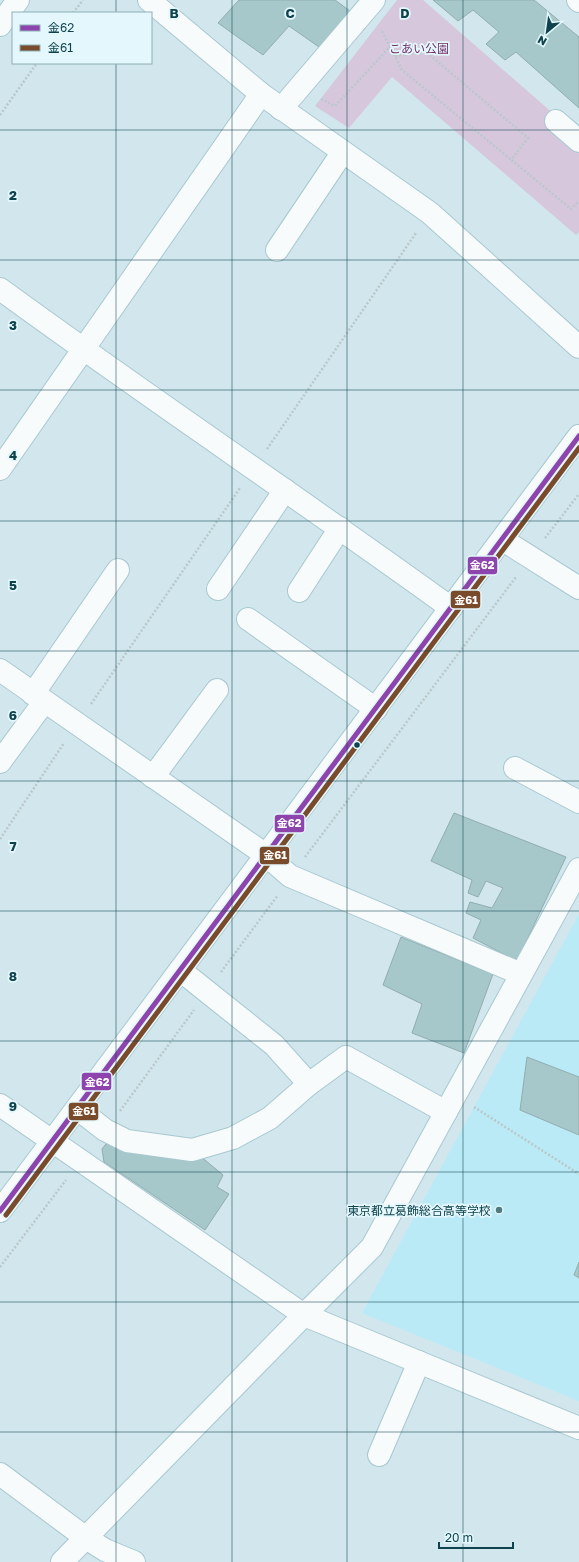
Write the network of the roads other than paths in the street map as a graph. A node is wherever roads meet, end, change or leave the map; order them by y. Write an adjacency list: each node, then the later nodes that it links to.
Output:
1 (18, 0): 4 (street)
2 (149, 0): 5 (street)
3 (374, 0): 6 (street)
4 (0, 25)
5 (261, 94): 6 (street); 13 (street)
6 (281, 109): 9 (street)
7 (556, 121): 8 (street)
8 (579, 141)
9 (342, 153): 10 (street); 12 (street)
10 (277, 250)
11 (0, 289): 13 (street)
12 (579, 347)
13 (83, 350): 15 (street); 16 (street)
14 (579, 436): 18 (street)
15 (0, 469)
16 (285, 490): 17 (street); 21 (street)
17 (340, 528): 22 (street); 23 (street)
18 (503, 540): 20 (street); 23 (street)
19 (118, 570): 27 (street)
20 (579, 588)
21 (218, 589)
22 (299, 591)
23 (452, 608): 28 (street)
24 (248, 619): 28 (street)
25 (0, 670): 27 (street)
26 (217, 690): 31 (street)
27 (39, 698): 29 (street); 31 (street)
28 (376, 709): 33 (street)
29 (0, 762)
30 (515, 768): 32 (street)
31 (154, 777): 33 (street)
32 (579, 802)
33 (266, 855): 35 (street); 36 (street)
34 (579, 869): 36 (street)
35 (180, 970): 37 (street); 40 (street)
36 (520, 974): 38 (street)
37 (309, 1084): 38 (street); 40 (street)
38 (450, 1104): 43 (street)
39 (0, 1105): 41 (street)
40 (78, 1109): 41 (street)
41 (53, 1140): 42 (street); 43 (street)
42 (0, 1211)
43 (304, 1315): 44 (street); 48 (street)
44 (419, 1362): 45 (street); 46 (street)
45 (579, 1428)
46 (379, 1455)
47 (0, 1474): 48 (street)
48 (86, 1538): 49 (street); 50 (street)
49 (62, 1562)
50 (134, 1562)

